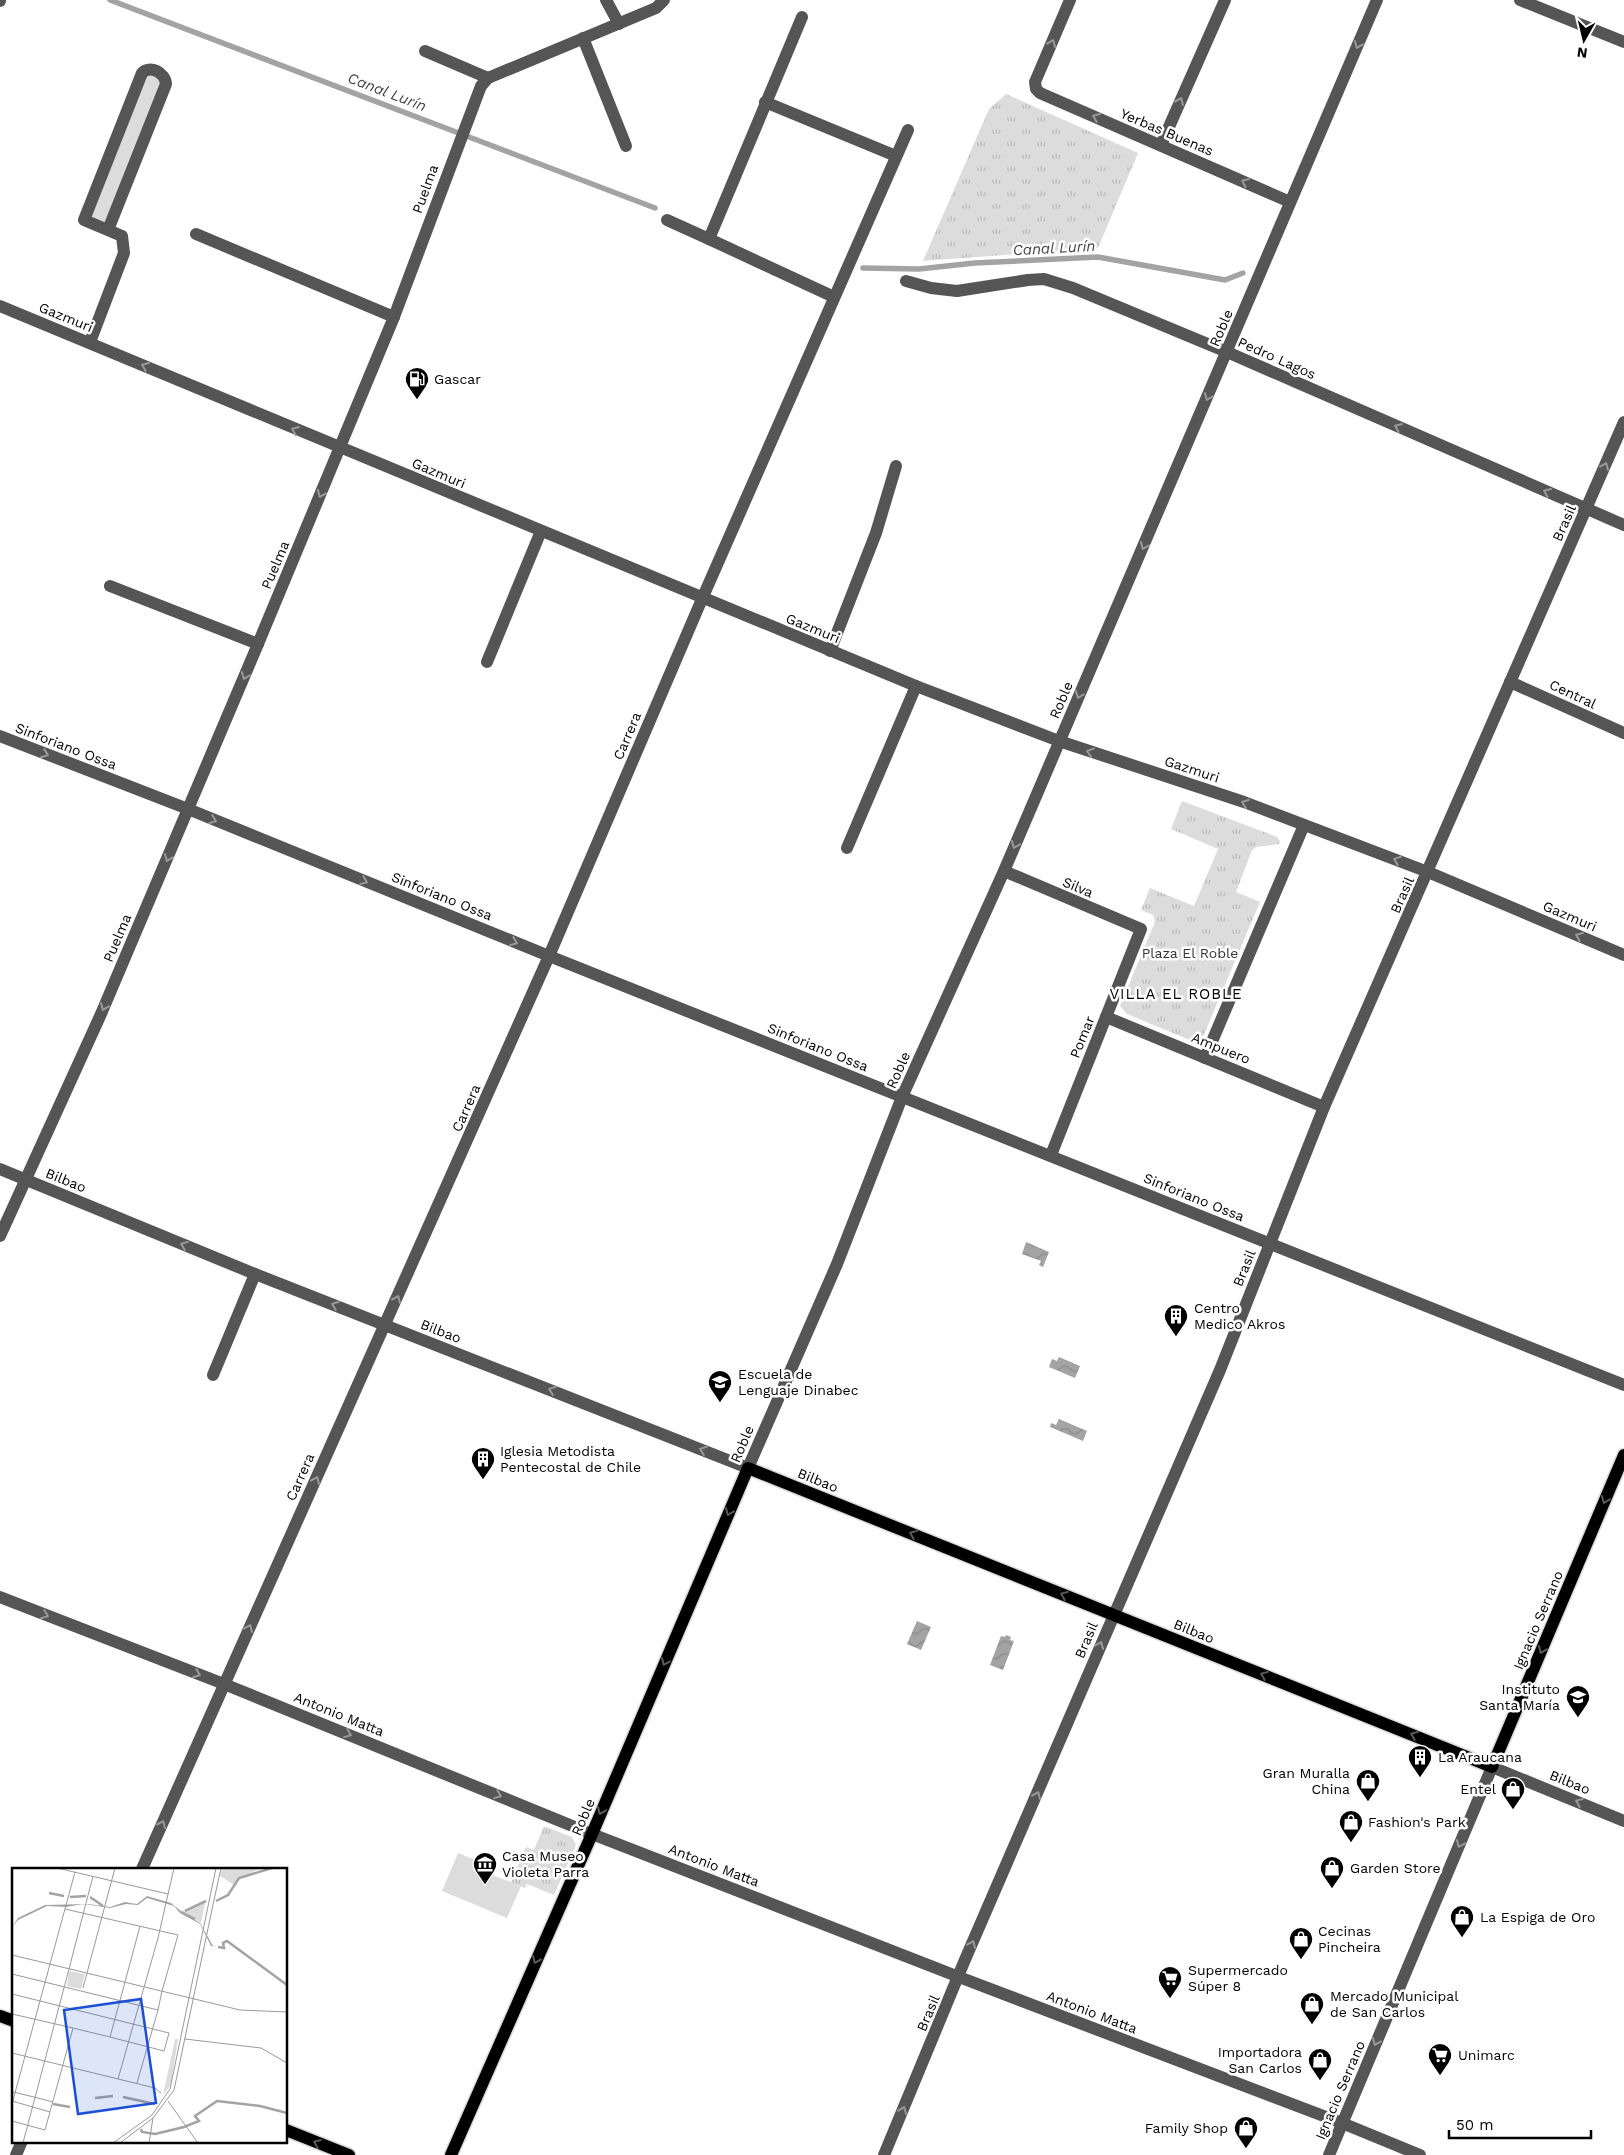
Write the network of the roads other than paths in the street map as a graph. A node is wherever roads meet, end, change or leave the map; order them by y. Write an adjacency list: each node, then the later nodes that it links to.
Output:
1 (606, 0): 8 (street)
2 (664, 0): 8 (street)
3 (1070, 0): 15 (street, Yerbas Buenas, one-way to 3)
4 (1225, 0): 15 (street, one-way to 4)
5 (1377, 0): 18 (street, Roble, one-way to 18)
6 (1520, 0): 10 (street)
7 (802, 17): 13 (street)
8 (619, 24): 9 (street)
9 (583, 38): 12 (street); 16 (street)
10 (1624, 42)
11 (425, 51): 12 (street)
12 (488, 78): 26 (street, Puelma)
13 (765, 102): 17 (street); 22 (street)
14 (908, 130): 17 (street, Carrera)
15 (1160, 145): 18 (street, Yerbas Buenas, one-way to 15)
16 (626, 146)
17 (896, 156): 24 (street, Carrera)
18 (1290, 202): 28 (street, Roble)
19 (667, 220): 22 (street)
20 (108, 230): 20 (street); 27 (street)
21 (196, 234): 26 (street)
22 (709, 239): 24 (street)
23 (906, 281): 28 (street, Pedro Lagos)
24 (834, 296): 36 (street, Carrera)
25 (0, 306): 27 (street, Gazmuri)
26 (394, 316): 30 (street, Puelma)
27 (90, 342): 30 (street, Gazmuri, one-way to 27)
28 (1228, 352): 32 (street, Pedro Lagos, one-way to 28); 44 (street, Roble, one-way to 44)
29 (1624, 422): 32 (street, Brasil, one-way to 29)
30 (340, 449): 34 (street, Gazmuri); 37 (street, Puelma, one-way to 37)
31 (896, 466): 38 (street)
32 (1586, 510): 33 (street, Pedro Lagos); 40 (street, Brasil)
33 (1624, 525)
34 (541, 531): 36 (street, Gazmuri); 39 (street)
35 (110, 586): 37 (street)
36 (702, 599): 38 (street, Gazmuri); 52 (street, Carrera)
37 (258, 644): 45 (street, Puelma, one-way to 45)
38 (830, 651): 41 (street, Gazmuri)
39 (487, 662)
40 (1510, 682): 42 (street, Central); 49 (street, Brasil)
41 (916, 686): 44 (street, Gazmuri); 47 (street)
42 (1624, 733)
43 (0, 736): 45 (street, Sinforiano Ossa, one-way to 45)
44 (1059, 741): 46 (street, Gazmuri, one-way to 44); 48 (street, Roble, one-way to 48)
45 (188, 809): 52 (street, Sinforiano Ossa, one-way to 52); 59 (street, Puelma, one-way to 59)
46 (1304, 826): 49 (street, Gazmuri, one-way to 46); 54 (street)
47 (847, 848)
48 (1004, 872): 50 (street, Silva); 55 (street, Roble)
49 (1428, 872): 51 (street, Gazmuri, one-way to 49); 56 (street, Brasil)
50 (1141, 929): 53 (street, Pomar)
51 (1624, 955)
52 (549, 956): 55 (street, Sinforiano Ossa); 63 (street, Carrera, one-way to 52)
53 (1106, 1017): 54 (street, Ampuero); 57 (street, Pomar)
54 (1205, 1058): 56 (street, Ampuero)
55 (902, 1097): 57 (street, Sinforiano Ossa); 67 (street, Roble)
56 (1324, 1107): 61 (street, Brasil)
57 (1051, 1155): 61 (street, Sinforiano Ossa)
58 (0, 1169): 59 (street, Bilbao)
59 (24, 1179): 60 (street, Puelma); 62 (street, Bilbao, one-way to 59)
60 (0, 1236)
61 (1270, 1244): 65 (street, Sinforiano Ossa); 69 (street, Brasil)
62 (255, 1274): 63 (street, Bilbao, one-way to 62); 64 (street)
63 (385, 1325): 67 (street, Bilbao, one-way to 63); 70 (street, Carrera, one-way to 63)
64 (213, 1375)
65 (1624, 1385)
66 (1624, 1455): 71 (main road, Ignacio Serrano, one-way to 71)
67 (748, 1468): 69 (main road, Bilbao, one-way to 67); 73 (main road, Roble, one-way to 73)
68 (0, 1597): 70 (street, Antonio Matta, one-way to 70)
69 (1113, 1614): 71 (main road, Bilbao, one-way to 69); 75 (street, Brasil, one-way to 69)
70 (224, 1684): 73 (street, Antonio Matta, one-way to 73); 74 (street, Carrera, one-way to 70)
71 (1492, 1767): 72 (street, Bilbao, one-way to 71); 78 (street, Ignacio Serrano, one-way to 78)
72 (1624, 1821)
73 (592, 1834): 75 (street, Antonio Matta); 83 (main road, Roble, one-way to 83)
74 (142, 1868)
75 (959, 1977): 78 (street, Antonio Matta); 84 (street, Brasil, one-way to 75)
76 (0, 2016): 77 (main road)
77 (12, 2020)
78 (1342, 2123): 85 (street, Ignacio Serrano); 86 (street, Antonio Matta)
79 (288, 2131): 82 (main road, one-way to 79)
80 (22, 2142): 81 (street)
81 (16, 2155)
82 (348, 2155)
83 (451, 2155)
84 (884, 2155)
85 (1328, 2155)
86 (1420, 2155)

